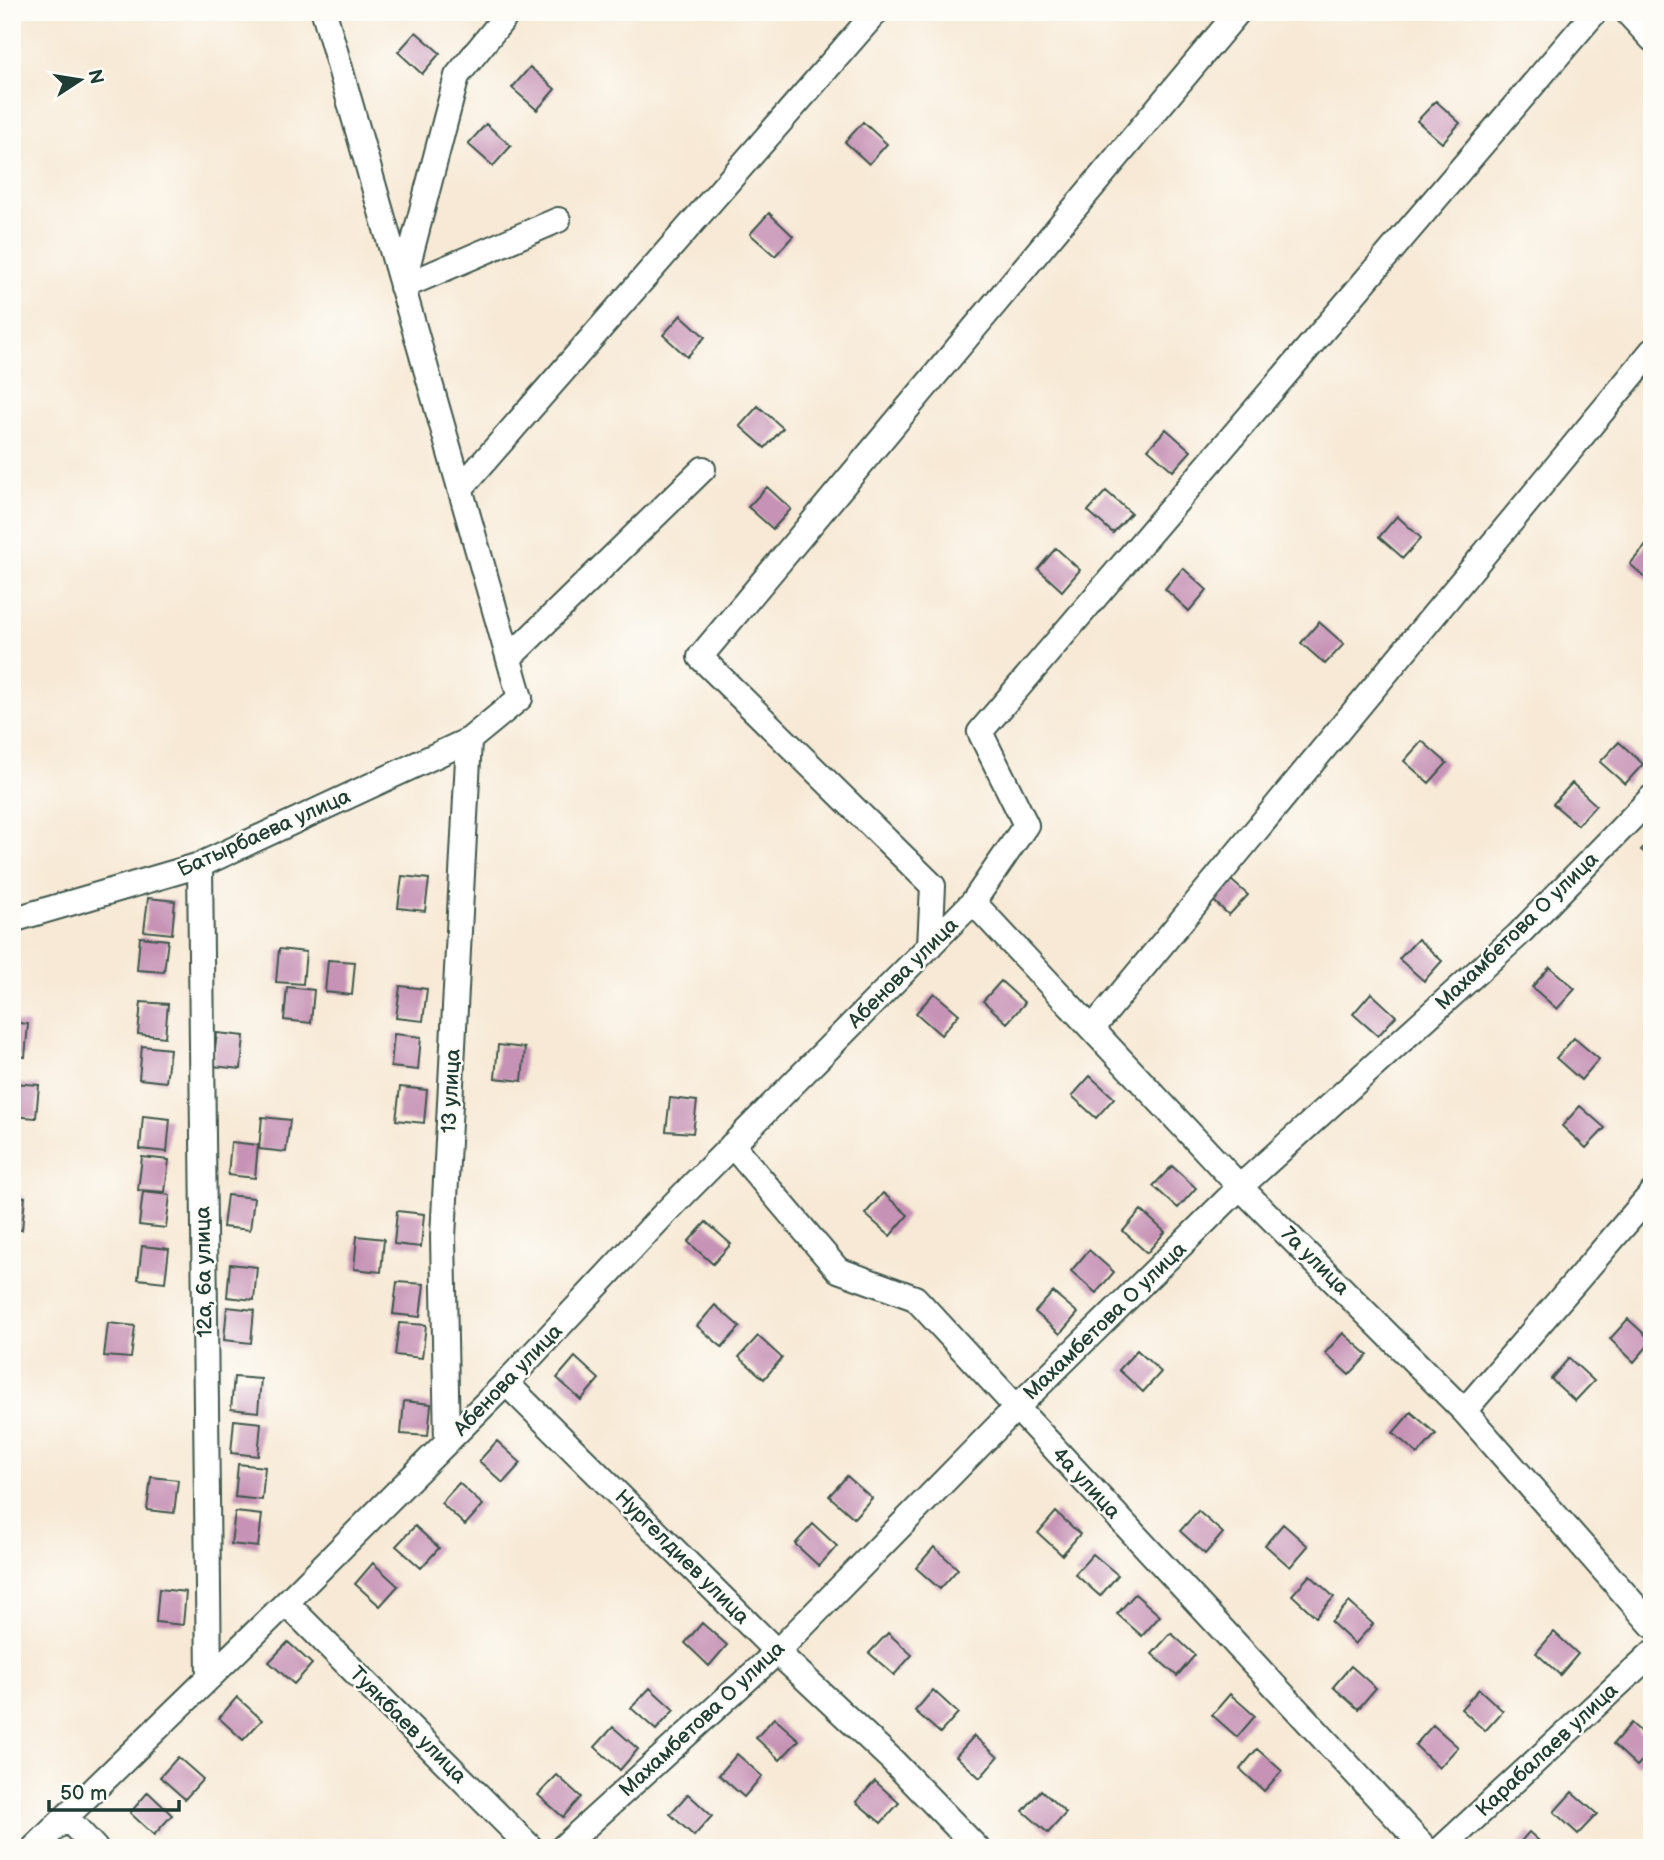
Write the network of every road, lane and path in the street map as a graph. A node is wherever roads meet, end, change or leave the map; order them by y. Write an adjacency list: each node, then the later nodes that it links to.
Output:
1 (324, 12): 9 (street)
2 (509, 12): 9 (street)
3 (876, 12): 12 (street)
4 (1238, 12): 19 (street)
5 (1595, 12): 17 (street, Абенова улица)
6 (1627, 12): 7 (street)
7 (1652, 39)
8 (558, 220): 9 (street)
9 (402, 286): 12 (street)
10 (1652, 351): 20 (street)
11 (703, 469): 13 (street)
12 (460, 489): 13 (street)
13 (509, 658): 14 (street, Батырбаева улица)
14 (469, 740): 16 (street, Батырбаева улица); 27 (street, 13 улица)
15 (1652, 797): 22 (street, Махамбетова О улица)
16 (200, 865): 18 (street, Батырбаева улица); 32 (street, 12а, 6а улица)
17 (973, 902): 19 (street, Абенова улица); 20 (street, 7а улица)
18 (12, 920)
19 (930, 946): 21 (street, Абенова улица)
20 (1092, 1029): 22 (street, 7а улица)
21 (732, 1145): 24 (street, Абенова улица); 25 (street, 4а улица)
22 (1240, 1187): 25 (street, Махамбетова О улица); 26 (street, 7а улица)
23 (1652, 1194): 26 (street)
24 (506, 1383): 27 (street, Абенова улица); 30 (street, Нургелдиев улица)
25 (1016, 1408): 30 (street, Махамбетова О улица); 39 (street, 4а улица)
26 (1464, 1411): 29 (street, 7а улица)
27 (447, 1442): 28 (street, Абенова улица)
28 (286, 1603): 32 (street, Абенова улица); 36 (street, Туякбаев улица)
29 (1650, 1618)
30 (777, 1651): 37 (street, Махамбетова О улица); 38 (street, Нургелдиев улица)
31 (1652, 1653): 40 (street, Карабалаев улица)
32 (209, 1678): 33 (street, Абенова улица)
33 (66, 1817): 34 (street, Абенова улица); 35 (street)
34 (34, 1848)
35 (95, 1848)
36 (531, 1848)
37 (562, 1848)
38 (977, 1848)
39 (1425, 1848)
40 (1443, 1848)

